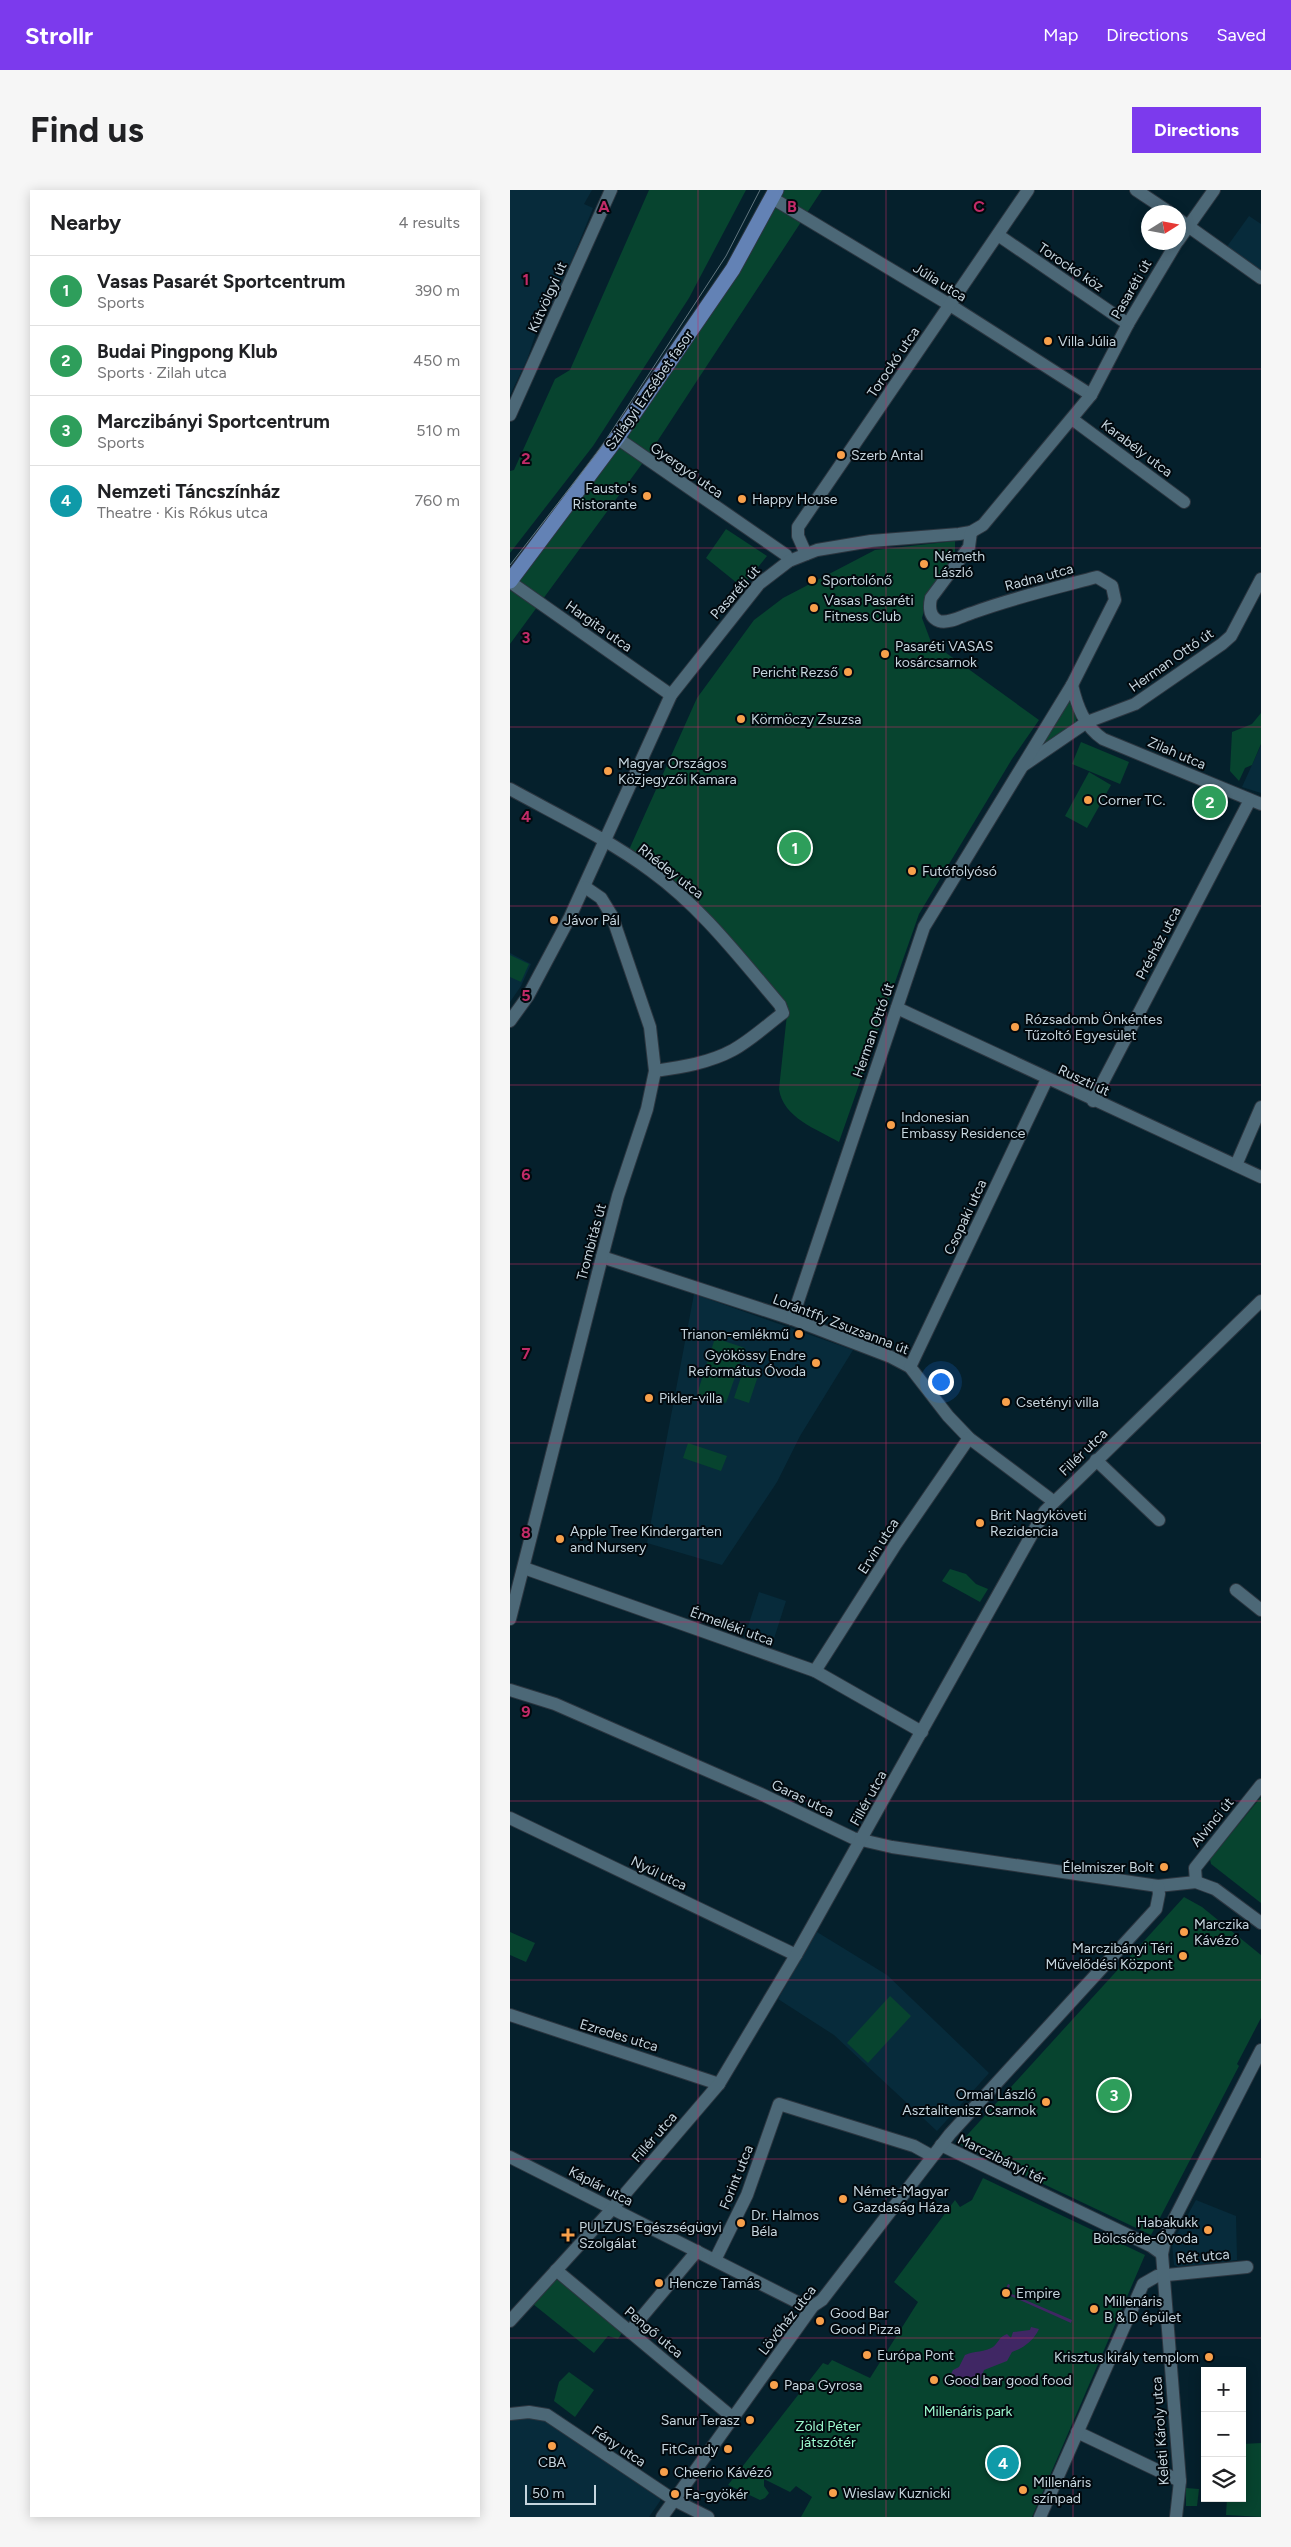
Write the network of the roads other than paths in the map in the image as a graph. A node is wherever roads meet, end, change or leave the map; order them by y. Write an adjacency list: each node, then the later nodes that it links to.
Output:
1 (610, 190): 15 (street, Kútvölgyi út)
2 (1028, 190): 9 (street, Torockó utca)
3 (1136, 190): 6 (street)
4 (1214, 190): 7 (street, Pasaréti út)
5 (774, 194): 12 (street, Júlia utca); 17 (main road, Szilágyi Erzsébet fasor)
6 (1158, 205)
7 (1186, 220)
8 (1186, 223): 11 (street)
9 (998, 235): 12 (street, Torockó utca); 13 (street, Torockó köz)
10 (1173, 250): 13 (street, Pasaréti út)
11 (1261, 278)
12 (950, 305): 14 (street, Júlia utca); 20 (street, Torockó utca)
13 (1128, 324): 14 (street, Pasaréti út)
14 (1090, 395): 16 (street, Pasaréti út)
15 (510, 415)
16 (1072, 419): 18 (street, Karabély utca); 19 (street, Pasaréti út)
17 (617, 438): 21 (street, Gyergyó utca); 23 (main road, Szilágyi Erzsébet fasor)
18 (1184, 502)
19 (965, 533): 20 (street, Pasaréti út); 24 (street, Radna utca)
20 (806, 554): 21 (street, Pasaréti út)
21 (789, 561): 25 (street, Pasaréti út)
22 (1261, 579): 27 (street, Herman Ottó út)
23 (510, 581): 25 (street, Hargita utca)
24 (1072, 685): 26 (street, Radna utca); 27 (street)
25 (671, 695): 31 (street, Pasaréti út)
26 (1049, 722): 28 (street, Herman Ottó út)
27 (1087, 722): 28 (street, Herman Ottó út); 30 (street, Zilah utca)
28 (1020, 768): 33 (street, Herman Ottó út)
29 (510, 789): 31 (street, Rhédey utca)
30 (1255, 802): 37 (street, Présház utca)
31 (606, 843): 32 (street, Pasaréti út); 35 (street, Rhédey utca)
32 (585, 887): 34 (street, Pasaréti út); 35 (street, Trombitás út)
33 (896, 1008): 36 (street, Ruszti út); 43 (street, Herman Ottó út)
34 (510, 1021)
35 (655, 1071): 41 (street, Trombitás út)
36 (1047, 1079): 37 (street, Ruszti út); 44 (street, Csopaki utca)
37 (1093, 1101): 39 (street, Ruszti út)
38 (1261, 1108): 39 (street)
39 (1236, 1165): 40 (street, Ruszti út)
40 (1261, 1177)
41 (602, 1257): 43 (street, Lorántffy Zsuzsanna út); 49 (street, Trombitás út)
42 (1261, 1301): 46 (street, Fillér utca)
43 (792, 1319): 44 (street, Lorántffy Zsuzsanna út)
44 (910, 1367): 45 (street, Lorántffy Zsuzsanna út)
45 (969, 1438): 47 (street, Lorántffy Zsuzsanna út); 53 (street, Ervin utca)
46 (1096, 1460): 47 (street, Fillér utca); 48 (street)
47 (1053, 1501): 55 (street, Fillér utca)
48 (1159, 1520)
49 (524, 1568): 52 (street, Trombitás út); 53 (street, Érmelléki utca)
50 (1236, 1590): 51 (street)
51 (1261, 1610)
52 (510, 1619)
53 (814, 1671): 55 (street, Érmelléki utca)
54 (510, 1690): 58 (street, Garas utca)
55 (922, 1732): 58 (street, Fillér utca)
56 (1261, 1785): 59 (street, Alvinci út)
57 (510, 1818): 63 (street, Nyúl utca)
58 (861, 1840): 60 (street, Garas utca); 63 (street, Fillér utca)
59 (1196, 1882): 60 (street); 61 (street); 62 (street)
60 (1158, 1886): 67 (street, Marczibányi tér)
61 (1261, 1924)
62 (1261, 1933)
63 (796, 1955): 66 (street, Fillér utca)
64 (510, 2015): 66 (street, Ezredes utca)
65 (1261, 2050): 72 (street)
66 (720, 2084): 70 (street, Fillér utca)
67 (941, 2145): 68 (street, Lövőház utca); 72 (street, Marczibányi tér)
68 (932, 2156): 73 (street, Forint utca); 77 (street, Lövőház utca)
69 (510, 2157): 70 (street, Káplár utca)
70 (612, 2209): 71 (street, Káplár utca); 75 (street, Fillér utca)
71 (697, 2251): 73 (street, Káplár utca); 79 (street)
72 (1162, 2254): 76 (street, Keleti Károly utca)
73 (714, 2260): 77 (street, Káplár utca)
74 (1247, 2267): 76 (street, Rét utca)
75 (556, 2270): 78 (street, Fillér utca); 79 (street, Pengő utca)
76 (1163, 2275): 82 (street); 83 (street, Keleti Károly utca)
77 (813, 2306): 81 (street, Lövőház utca)
78 (510, 2321)
79 (630, 2330): 81 (street, Pengő utca)
80 (510, 2414): 84 (street, Fény utca)
81 (732, 2416): 84 (street, Lövőház utca)
82 (1078, 2432): 83 (street); 85 (street)
83 (1180, 2481): 88 (street, Keleti Károly utca)
84 (674, 2500): 86 (street, Lövőház utca); 87 (street, Fény utca)
85 (1044, 2516)
86 (662, 2517)
87 (708, 2517)
88 (1176, 2517)

